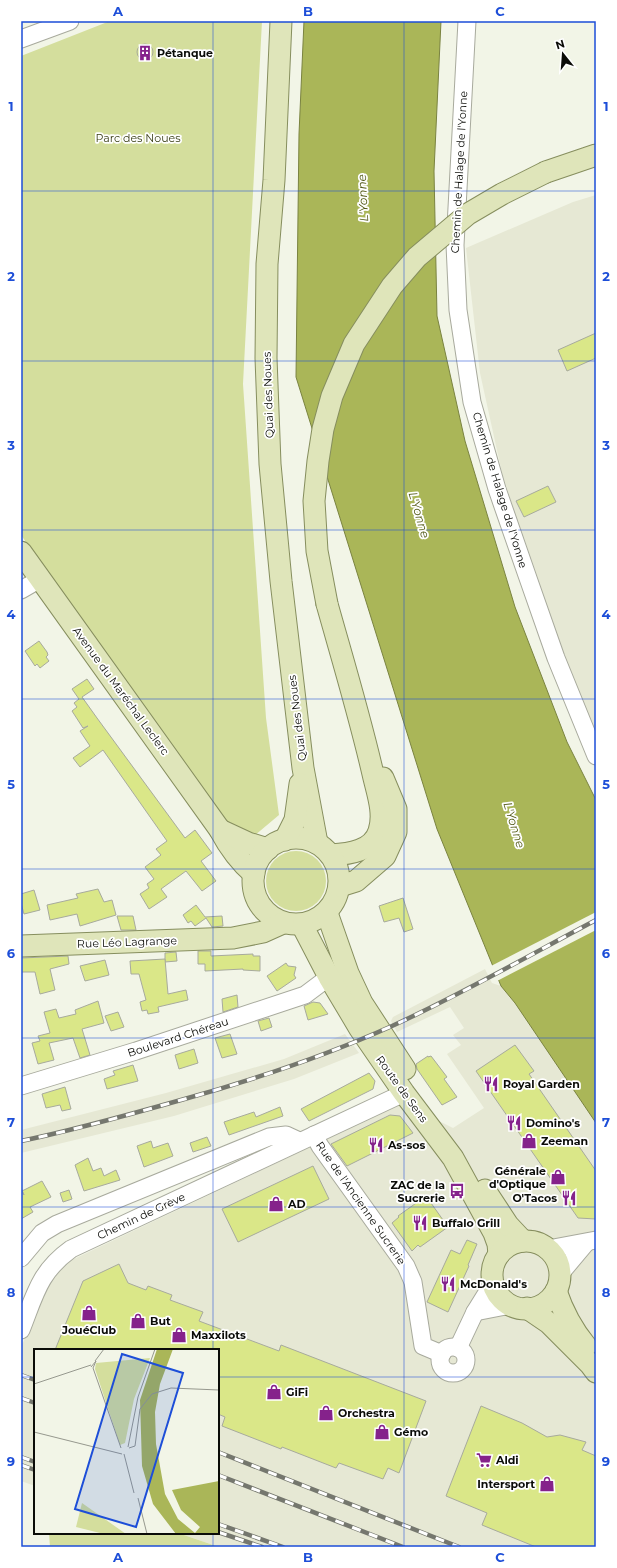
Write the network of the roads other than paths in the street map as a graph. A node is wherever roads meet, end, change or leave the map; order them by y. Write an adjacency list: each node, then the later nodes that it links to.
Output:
1 (70, 21): 4 (street)
2 (281, 21): 11 (main road, Quai des Noues)
3 (467, 21): 10 (street, Chemin de Halage de l'Yonne)
4 (21, 39)
5 (596, 155): 9 (main road, bridge)
6 (21, 552): 7 (main road, Avenue du Maréchal Leclerc)
7 (40, 579): 8 (street); 12 (main road, Avenue du Maréchal Leclerc)
8 (21, 590)
9 (364, 731): 14 (main road); 16 (main road)
10 (596, 756)
11 (303, 768): 13 (main road); 14 (main road)
12 (220, 830): 13 (main road); 15 (main road, Avenue du Maréchal Leclerc)
13 (277, 844): 14 (main road); 15 (main road)
14 (324, 849): 16 (main road)
15 (254, 874): 17 (main road)
16 (340, 886): 18 (main road)
17 (258, 903): 19 (main road); 20 (main road)
18 (327, 913): 19 (main road); 26 (main road, Route de Sens)
19 (292, 924): 20 (main road, Rue Léo Lagrange); 22 (main road, Route de Sens)
20 (234, 938): 21 (main road, Rue Léo Lagrange)
21 (21, 946)
22 (329, 977): 23 (street, Boulevard Chéreau); 24 (main road, Route de Sens)
23 (21, 1086)
24 (404, 1093): 25 (street, Chemin de Grève); 29 (main road, Route de Sens)
25 (306, 1138): 30 (street, Chemin de Grève); 35 (street, Chemin de Grève); 37 (street, Rue de l'Ancienne Sucrerie)
26 (523, 1241): 28 (main road); 29 (main road)
27 (591, 1241): 28 (street); 31 (street)
28 (548, 1249): 31 (main road)
29 (499, 1254): 32 (main road)
30 (21, 1258)
31 (558, 1282): 33 (main road); 38 (main road)
32 (493, 1283): 33 (main road); 34 (street)
33 (519, 1306): 34 (street); 39 (main road)
34 (475, 1312): 36 (street)
35 (21, 1330)
36 (458, 1348): 37 (street); 37 (street)
37 (442, 1354)
38 (596, 1356)
39 (596, 1372)

